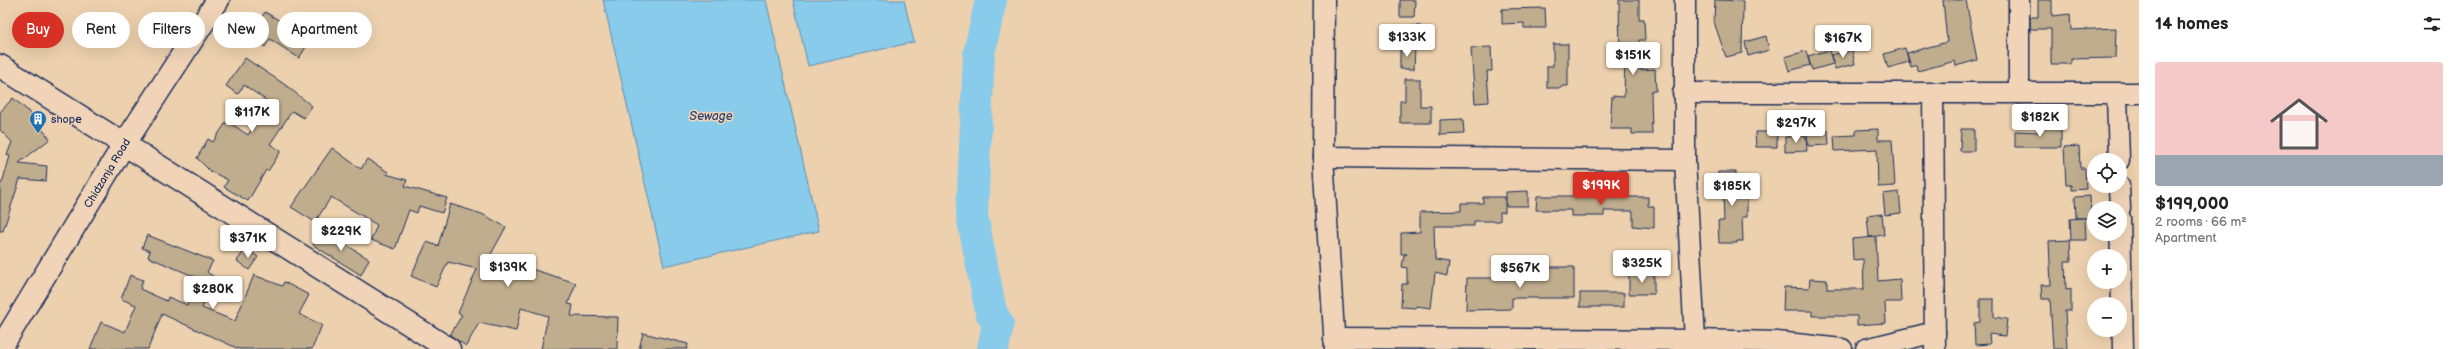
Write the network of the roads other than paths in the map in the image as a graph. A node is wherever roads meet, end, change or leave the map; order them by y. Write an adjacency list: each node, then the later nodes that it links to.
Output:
1 (218, 0): 11 (street, Chidzanja Road)
2 (1324, 0): 13 (street)
3 (1685, 0): 6 (street)
4 (2019, 0): 8 (street)
5 (0, 66): 11 (street)
6 (1683, 93): 7 (street); 14 (street)
7 (1933, 93): 8 (street); 17 (street)
8 (2019, 93): 10 (street)
9 (2139, 93): 10 (street)
10 (2117, 95): 12 (street)
11 (126, 143): 21 (street, Chidzanja Road); 22 (street)
12 (2119, 153)
13 (1323, 157): 14 (street); 18 (street)
14 (1685, 160): 16 (street)
15 (2121, 241): 25 (street)
16 (1695, 340): 19 (street); 20 (street)
17 (1935, 341): 24 (street)
18 (1334, 344): 19 (street)
19 (1606, 345)
20 (1777, 346): 23 (street)
21 (0, 349)
22 (449, 349)
23 (1842, 349)
24 (1866, 349)
25 (2123, 349)

